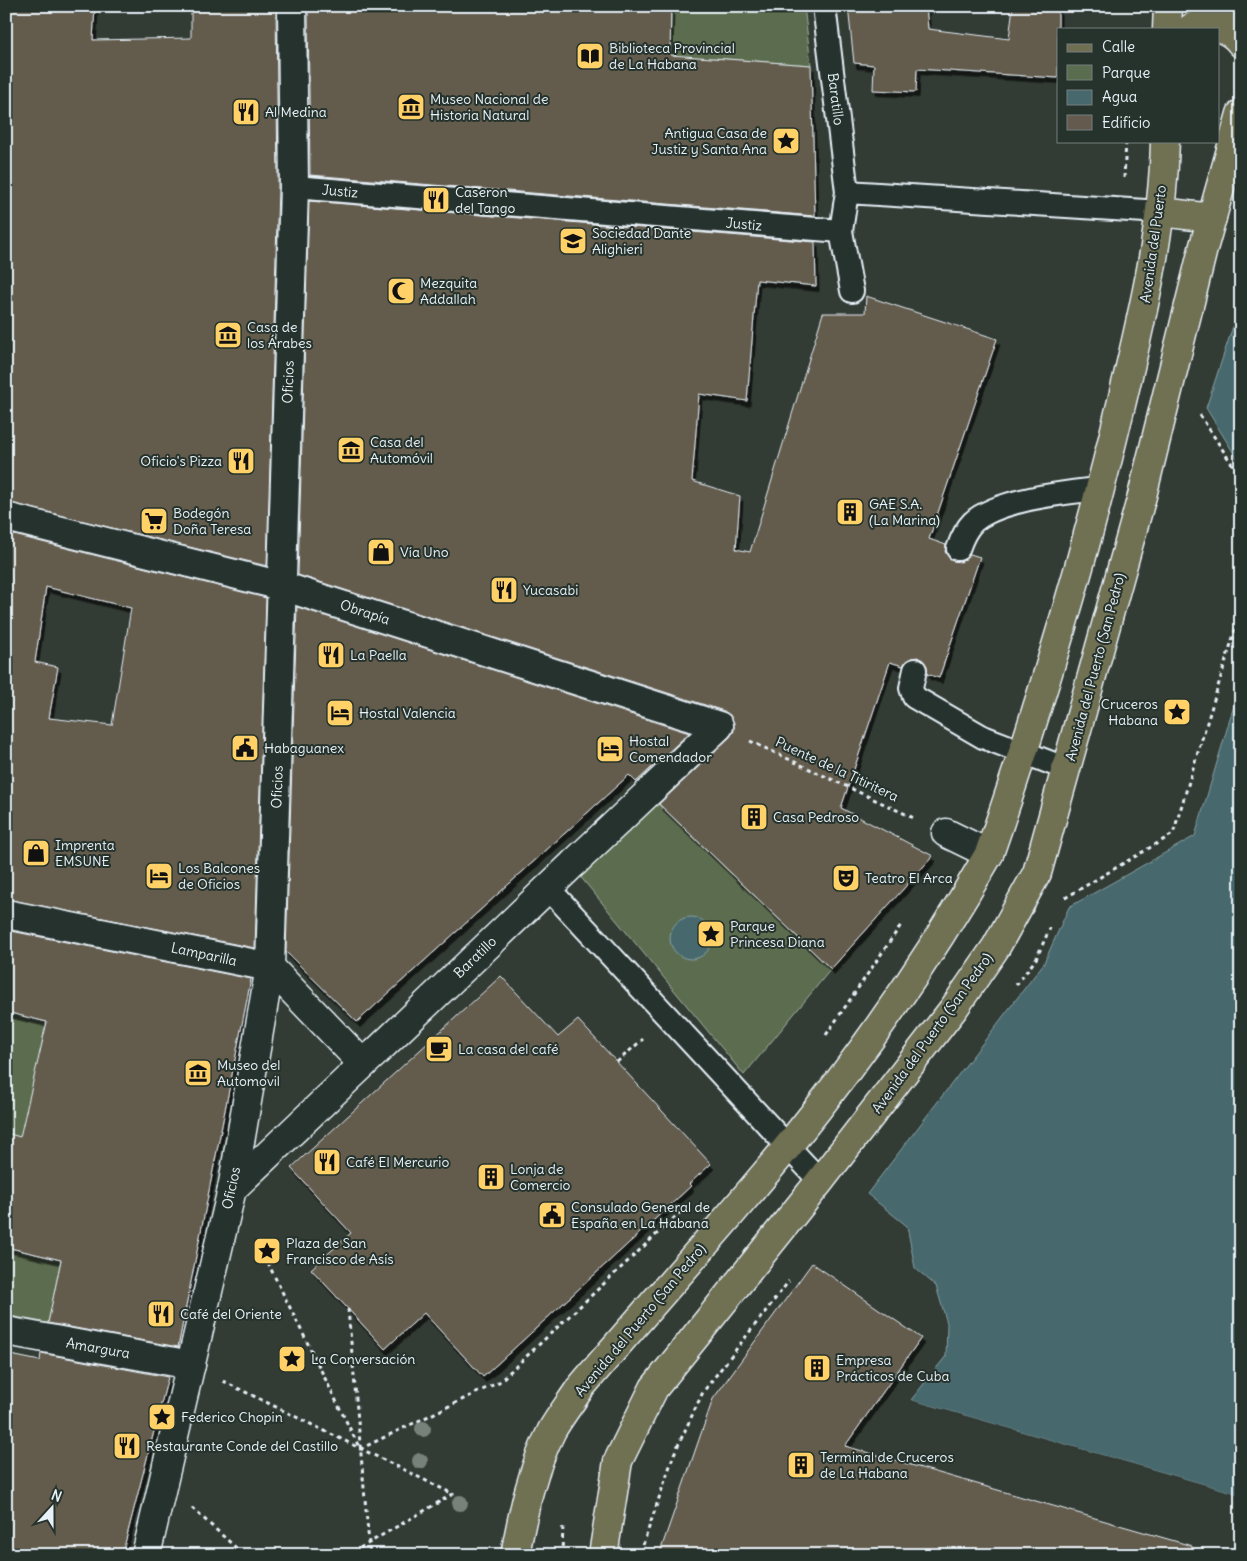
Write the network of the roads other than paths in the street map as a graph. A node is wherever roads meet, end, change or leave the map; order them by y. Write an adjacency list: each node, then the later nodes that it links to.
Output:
1 (292, 6): 13 (street, Oficios)
2 (824, 6): 14 (lane, Baratillo)
3 (1168, 6): 6 (main road)
4 (1203, 6): 5 (main road)
5 (1241, 7)
6 (1167, 28)
7 (1191, 28): 9 (main road)
8 (1220, 28): 10 (main road)
9 (1220, 28)
10 (1241, 42)
11 (1241, 114): 16 (main road)
12 (1165, 142): 15 (main road, Avenida del Puerto)
13 (294, 187): 17 (lane, Justiz); 23 (street, Oficios)
14 (847, 192): 15 (lane); 17 (lane)
15 (1161, 212): 16 (main road); 19 (main road, Avenida del Puerto)
16 (1212, 218): 27 (main road, Avenida del Puerto (San Pedro))
17 (841, 231): 18 (lane)
18 (852, 291)
19 (1136, 347): 20 (main road, Avenida del Puerto (San Pedro))
20 (1100, 489): 22 (lane); 26 (main road, Avenida del Puerto (San Pedro))
21 (6, 517): 23 (street, Obrapía)
22 (958, 549)
23 (282, 586): 25 (street, Obrapía); 32 (street, Oficios)
24 (915, 670): 26 (lane)
25 (719, 726): 30 (street, Baratillo)
26 (1022, 753): 27 (lane); 29 (main road, Avenida del Puerto (San Pedro))
27 (1067, 769): 35 (main road, Avenida del Puerto (San Pedro))
28 (946, 833): 29 (street)
29 (990, 854): 34 (main road, Avenida del Puerto (San Pedro))
30 (548, 888): 33 (street, Baratillo); 34 (lane)
31 (6, 914): 32 (street, Lamparilla)
32 (270, 967): 33 (street); 36 (street, Oficios)
33 (368, 1059): 36 (street, Baratillo)
34 (788, 1146): 35 (lane); 40 (main road, Avenida del Puerto (San Pedro))
35 (820, 1181): 41 (main road, Avenida del Puerto (San Pedro))
36 (232, 1189): 38 (street, Oficios)
37 (6, 1331): 38 (street, Amargura)
38 (190, 1366): 39 (street, Oficios)
39 (146, 1555)
40 (515, 1555)
41 (603, 1555)

